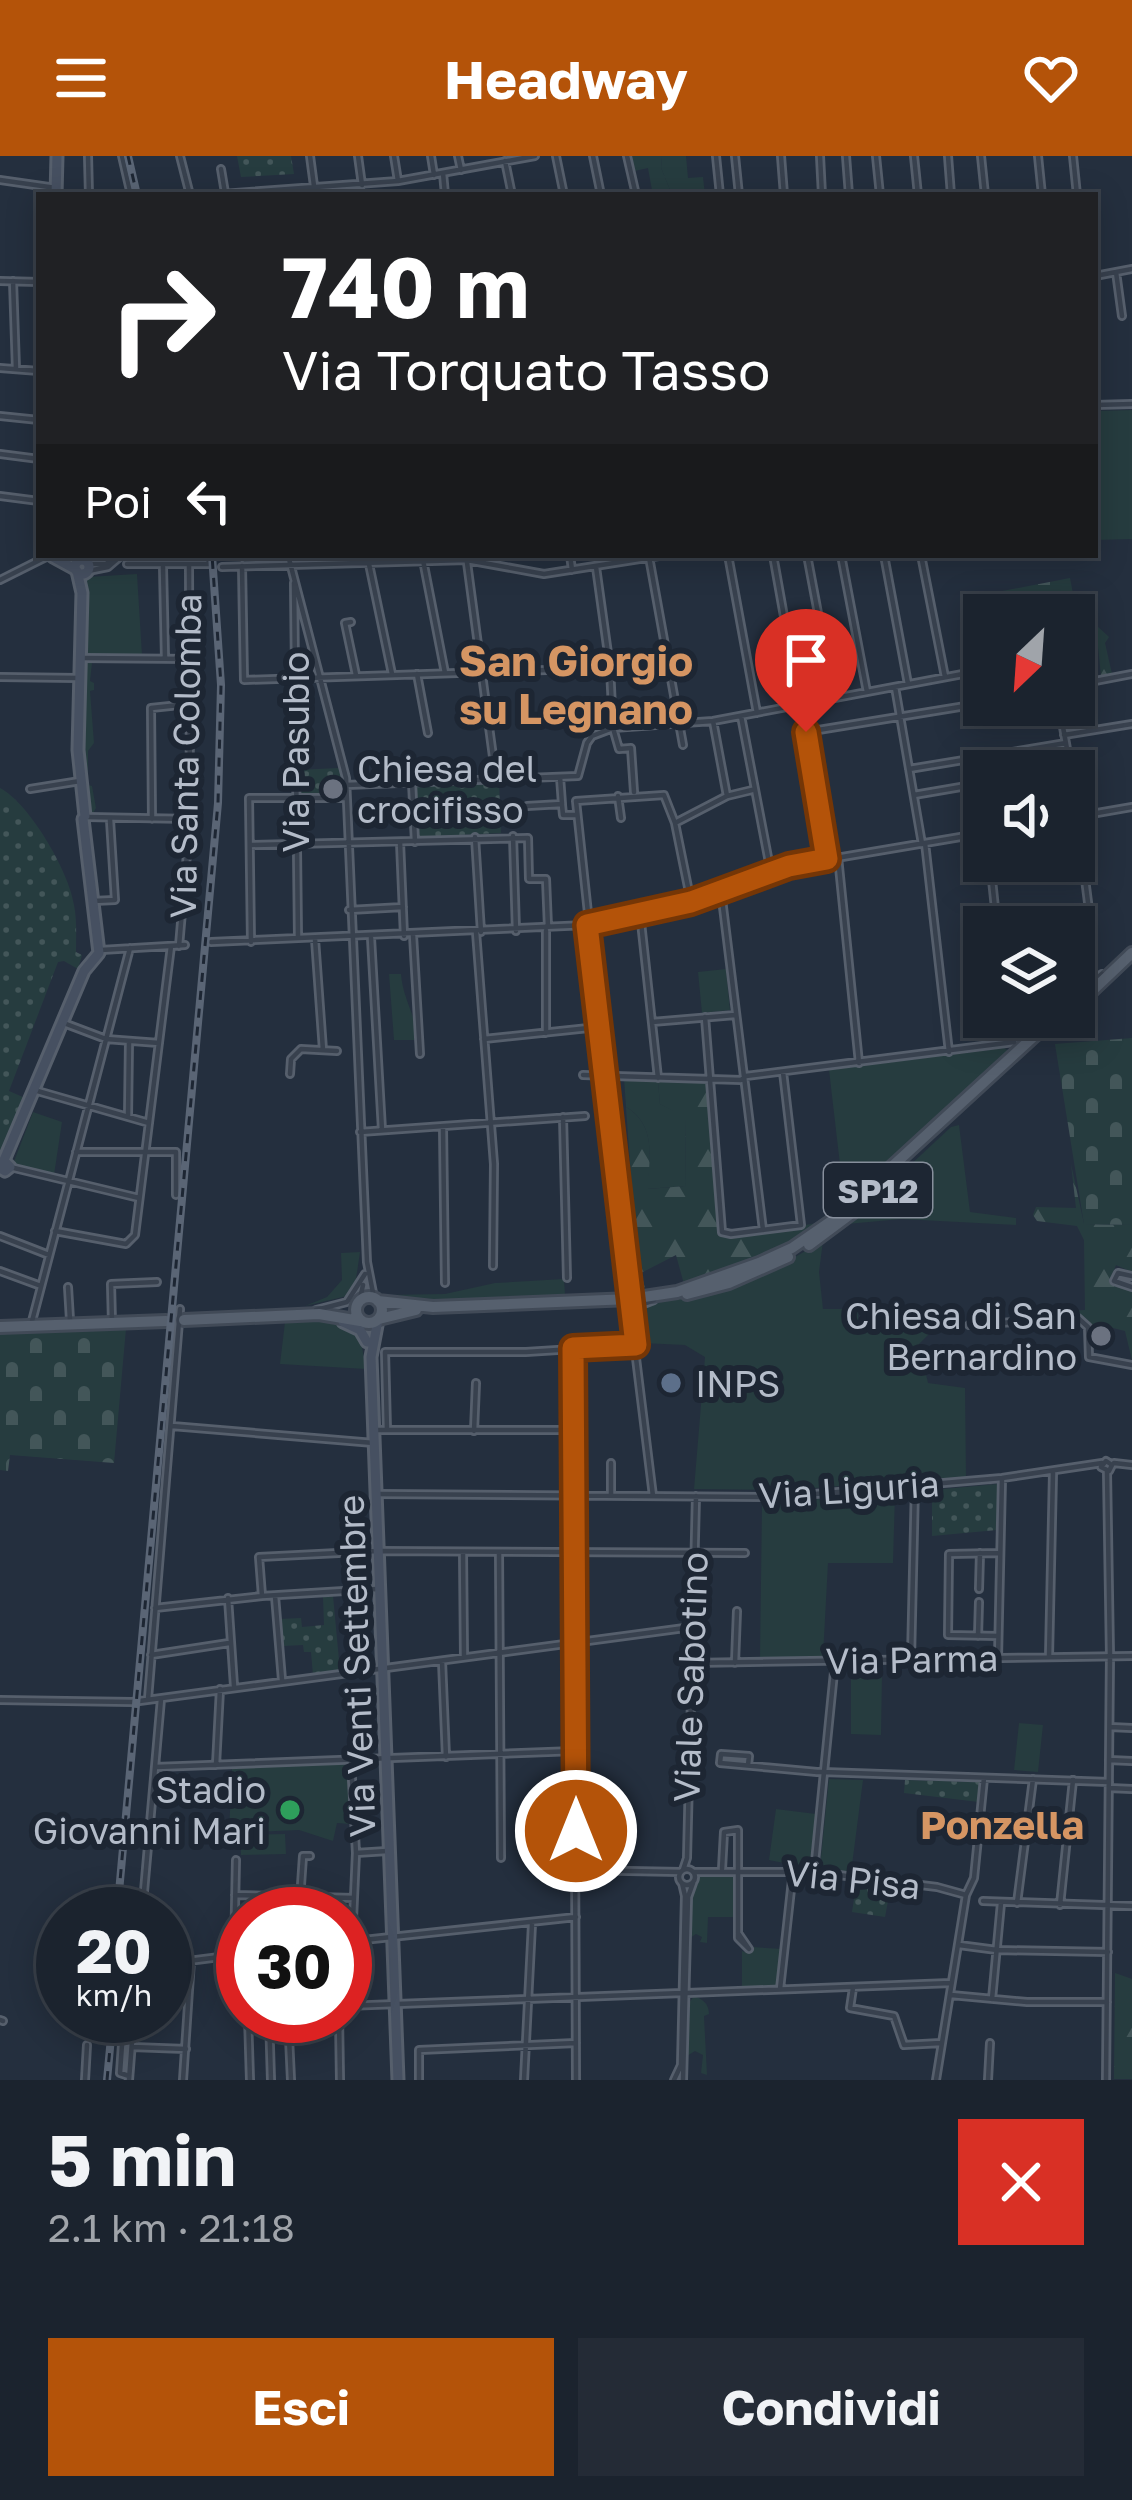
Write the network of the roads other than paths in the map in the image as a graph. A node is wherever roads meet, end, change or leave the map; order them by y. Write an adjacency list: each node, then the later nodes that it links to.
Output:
1 (57, 156): 34 (street)
2 (88, 156): 35 (street)
3 (122, 156): 36 (street)
4 (180, 156): 37 (street)
5 (310, 156): 32 (street)
6 (358, 156): 31 (street)
7 (394, 156): 30 (street)
8 (430, 156): 28 (street)
9 (458, 156): 27 (street)
10 (535, 156): 25 (street)
11 (556, 156): 41 (street)
12 (593, 156): 42 (street)
13 (628, 156): 43 (street)
14 (716, 156): 44 (street)
15 (736, 156): 45 (street)
16 (781, 156): 46 (street)
17 (820, 156): 47 (street)
18 (846, 156): 48 (street)
19 (876, 156): 49 (street)
20 (914, 156): 50 (street)
21 (948, 156): 51 (street)
22 (981, 156): 52 (street)
23 (1038, 156): 53 (street)
24 (1073, 156): 54 (street)
25 (505, 161): 27 (street); 40 (street)
26 (221, 169): 38 (street)
27 (461, 170): 28 (street)
28 (439, 174): 30 (street); 39 (street)
29 (0, 180): 34 (street)
30 (398, 181): 31 (street)
31 (362, 185): 33 (street)
32 (311, 191): 33 (street)
33 (345, 191)
34 (56, 192)
35 (89, 192)
36 (130, 192)
37 (189, 192)
38 (229, 192)
39 (444, 192)
40 (511, 192)
41 (563, 192)
42 (601, 192)
43 (635, 192)
44 (720, 192)
45 (739, 192)
46 (784, 192)
47 (822, 192)
48 (848, 192)
49 (880, 192)
50 (918, 192)
51 (951, 192)
52 (985, 192)
53 (1042, 192)
54 (1077, 192)
55 (1132, 269): 56 (street)
56 (1116, 272): 57 (street); 61 (street)
57 (1098, 275)
58 (0, 281): 59 (street)
59 (13, 281): 60 (street); 63 (street)
60 (36, 282)
61 (1122, 316)
62 (1, 368): 63 (street); 65 (street)
63 (16, 369): 64 (street)
64 (36, 371)
65 (0, 379)
66 (1132, 404): 67 (street)
67 (1098, 405)
68 (0, 416): 69 (street)
69 (36, 420)
70 (0, 454): 71 (street)
71 (36, 459)
72 (0, 496): 73 (street)
73 (36, 501)
74 (117, 558): 92 (street)
75 (161, 558): 100 (street)
76 (208, 558): 97 (street)
77 (289, 558): 99 (street)
78 (322, 558): 96 (street)
79 (352, 558): 93 (street)
80 (423, 558): 81 (street); 91 (street); 112 (street)
81 (467, 558): 103 (street); 111 (street)
82 (570, 558): 103 (street)
83 (613, 558): 102 (street)
84 (649, 558): 109 (street)
85 (729, 558): 131 (street)
86 (774, 558): 129 (street)
87 (808, 558): 127 (street)
88 (842, 558): 126 (street)
89 (885, 558): 124 (street)
90 (923, 558): 121 (street)
91 (387, 559): 94 (street)
92 (68, 563): 104 (street); 106 (street)
93 (352, 564): 94 (street); 96 (street)
94 (369, 564): 113 (street)
95 (127, 565): 100 (street)
96 (322, 565): 99 (street)
97 (189, 566): 100 (street); 108 (street, Via Santa Colomba)
98 (242, 566): 99 (street); 101 (street); 122 (street)
99 (291, 566): 120 (street); 122 (street, Via Pasubio)
100 (162, 567): 107 (street)
101 (222, 567)
102 (596, 567): 103 (street); 110 (street)
103 (572, 570)
104 (0, 580)
105 (351, 622): 117 (street)
106 (82, 658): 107 (street); 119 (street)
107 (165, 659): 108 (street)
108 (191, 659): 128 (street, Via Santa Colomba)
109 (667, 662): 110 (street); 135 (street)
110 (610, 668): 111 (street); 138 (street)
111 (482, 672): 112 (street); 146 (street)
112 (446, 673): 114 (street)
113 (392, 674): 114 (street); 117 (street)
114 (417, 674): 140 (street)
115 (963, 674): 121 (street)
116 (1132, 674): 123 (street)
117 (356, 675): 120 (street)
118 (0, 677): 119 (street)
119 (82, 677): 147 (street)
120 (321, 677): 122 (street); 149 (street)
121 (945, 677): 124 (street)
122 (294, 679): 158 (street, Via Pasubio)
123 (1095, 682)
124 (908, 684): 125 (street)
125 (895, 687): 126 (street); 133 (street)
126 (867, 692): 127 (street)
127 (833, 698): 129 (street)
128 (191, 704): 167 (street); 168 (street, Via Santa Colomba)
129 (800, 705): 131 (street); 139 (street)
130 (963, 706): 133 (street)
131 (757, 713): 132 (street)
132 (741, 716): 134 (street); 152 (street)
133 (900, 717): 139 (street); 144 (street)
134 (713, 721): 135 (street); 156 (street)
135 (678, 723): 138 (street); 142 (street)
136 (1132, 724): 141 (street)
137 (1063, 726): 141 (street)
138 (613, 728): 145 (street); 153 (street)
139 (806, 732): 180 (street)
140 (428, 734)
141 (1065, 739): 143 (street); 144 (street)
142 (683, 746)
143 (1067, 750)
144 (909, 769): 154 (street)
145 (560, 777): 146 (street); 159 (street)
146 (496, 779): 148 (street)
147 (80, 781): 151 (street); 164 (street)
148 (412, 782): 149 (street); 174 (street)
149 (346, 785): 157 (street)
150 (963, 787): 154 (street)
151 (30, 789)
152 (755, 789): 156 (street); 181 (street)
153 (634, 794): 155 (street); 169 (street)
154 (914, 795): 176 (street)
155 (618, 796): 163 (street); 166 (street)
156 (728, 796): 169 (street)
157 (347, 798): 158 (street); 175 (street)
158 (294, 801): 177 (street); 178 (street, Via Pasubio)
159 (562, 804): 160 (street); 163 (street)
160 (527, 806)
161 (1132, 807): 162 (street)
162 (1095, 813)
163 (576, 815): 188 (street)
164 (85, 818): 165 (street); 183 (street)
165 (110, 818): 167 (street); 183 (street)
166 (621, 818)
167 (152, 819): 168 (street)
168 (190, 819): 200 (street, Via Santa Colomba)
169 (675, 823): 184 (street)
170 (513, 836): 172 (street); 189 (street); 190 (street)
171 (963, 837): 176 (street)
172 (475, 838): 174 (street); 191 (street)
173 (400, 842): 174 (street); 175 (street); 185 (street)
174 (415, 842)
175 (348, 843): 178 (street); 186 (street)
176 (925, 843): 179 (street); 222 (street)
177 (250, 844): 178 (street); 198 (street)
178 (296, 844): 196 (street, Via Pasubio)
179 (838, 857): 180 (street); 224 (street)
180 (827, 859): 181 (street)
181 (771, 873): 182 (street)
182 (721, 891): 184 (street); 206 (street)
183 (93, 901): 203 (street)
184 (691, 902): 187 (street)
185 (403, 907): 186 (street); 192 (street)
186 (350, 910): 194 (street)
187 (640, 913): 188 (street); 209 (street)
188 (587, 925): 189 (street); 210 (street)
189 (547, 928): 190 (street); 211 (street)
190 (516, 931): 191 (street)
191 (479, 932): 193 (street); 215 (street)
192 (404, 935): 193 (street); 195 (street)
193 (413, 935): 223 (street)
194 (352, 937): 195 (street); 197 (street); 241 (street)
195 (370, 937): 240 (street)
196 (298, 939): 197 (street); 198 (street)
197 (315, 939): 220 (street)
198 (251, 942): 199 (street)
199 (212, 943)
200 (178, 946): 201 (street); 218 (street, Via Santa Colomba)
201 (130, 947): 203 (street); 216 (street)
202 (1132, 949): 204 (main road); 205 (main road)
203 (94, 954): 208 (street)
204 (1095, 981)
205 (1095, 982)
206 (735, 1015): 207 (street); 230 (street)
207 (705, 1017): 209 (street); 231 (street)
208 (61, 1022): 216 (street); 232 (street)
209 (652, 1022): 229 (street)
210 (599, 1027): 211 (street); 228 (street)
211 (546, 1033): 215 (street)
212 (1012, 1038): 219 (street)
213 (1027, 1038): 219 (main road, SP12)
214 (1041, 1038): 264 (main road, SP12)
215 (484, 1039): 237 (street)
216 (106, 1040): 217 (street); 233 (street)
217 (128, 1041): 218 (street); 236 (street)
218 (159, 1043): 238 (street, Via Santa Colomba)
219 (1015, 1048): 222 (street); 264 (main road, SP12)
220 (323, 1050): 221 (street); 226 (street)
221 (337, 1051)
222 (949, 1052): 224 (street)
223 (421, 1054)
224 (859, 1063): 225 (street)
225 (783, 1072): 230 (street); 248 (street)
226 (290, 1074)
227 (583, 1075): 228 (street)
228 (605, 1076): 229 (street); 264 (street)
229 (658, 1078): 231 (street)
230 (744, 1078): 231 (street); 248 (street)
231 (710, 1079): 248 (street)
232 (34, 1090): 233 (street); 244 (street)
233 (88, 1107): 236 (street); 242 (street)
234 (585, 1116): 235 (street)
235 (562, 1117): 237 (street); 257 (street)
236 (128, 1118): 238 (street)
237 (490, 1122): 239 (street); 253 (street)
238 (149, 1124): 243 (street, Via Santa Colomba)
239 (443, 1126): 240 (street); 259 (street)
240 (382, 1130): 241 (street)
241 (360, 1132): 252 (street)
242 (76, 1152): 243 (street); 245 (street)
243 (146, 1152): 246 (street); 247 (street, Via Santa Colomba)
244 (4, 1166): 245 (street)
245 (68, 1181): 247 (street); 249 (street)
246 (176, 1195)
247 (140, 1198): 249 (street, Via Santa Colomba)
248 (763, 1230)
249 (56, 1231): 251 (street)
250 (0, 1236): 251 (street)
251 (49, 1255): 260 (street)
252 (367, 1262): 255 (street); 263 (street)
253 (493, 1265)
254 (0, 1271): 260 (street)
255 (364, 1274): 265 (street); 269 (street)
256 (1132, 1276): 262 (street)
257 (567, 1278)
258 (157, 1282): 273 (street)
259 (446, 1283)
260 (40, 1286): 278 (street)
261 (68, 1287): 275 (street)
262 (1132, 1287)
263 (376, 1299): 265 (main road); 266 (main road, SP12); 270 (main road)
264 (638, 1299): 266 (main road, SP12); 276 (street); 276 (street)
265 (359, 1300): 268 (main road); 272 (main road)
266 (433, 1307): 270 (main road, SP12)
267 (182, 1314): 269 (main road); 285 (street)
268 (319, 1314): 269 (main road); 272 (main road)
269 (302, 1315): 279 (street)
270 (378, 1319): 272 (main road); 282 (street, Via Venti Settembre)
271 (166, 1321): 273 (main road)
272 (361, 1322): 279 (street, Via Venti Settembre)
273 (112, 1323): 275 (main road)
274 (969, 1324): 283 (street)
275 (70, 1325): 278 (main road)
276 (634, 1326): 280 (street)
277 (0, 1327): 278 (main road)
278 (30, 1327)
279 (367, 1342): 282 (street, Via Venti Settembre)
280 (636, 1345): 281 (street); 298 (street)
281 (573, 1348): 282 (street); 288 (street)
282 (377, 1356): 286 (street, Via Venti Settembre); 287 (street, Via Venti Settembre)
283 (1132, 1365)
284 (476, 1383): 289 (street)
285 (172, 1426): 290 (street); 314 (street)
286 (374, 1430): 287 (street); 290 (street, Via Venti Settembre)
287 (387, 1430): 289 (street)
288 (573, 1430): 289 (street); 296 (street)
289 (474, 1431)
290 (374, 1443): 295 (street, Via Venti Settembre)
291 (611, 1463): 297 (street)
292 (1053, 1473): 293 (street, Via Liguria); 323 (street, Via Liguria); 326 (street)
293 (1002, 1478): 294 (street, Via Liguria); 307 (street)
294 (915, 1486): 299 (street, Via Liguria); 328 (street)
295 (376, 1494): 296 (street, Via Liguria); 300 (street, Via Venti Settembre)
296 (574, 1496): 297 (street, Via Liguria); 303 (street)
297 (611, 1496): 298 (street, Via Liguria)
298 (653, 1496): 299 (street, Via Liguria)
299 (696, 1496): 304 (street, Viale Sabotino)
300 (378, 1551): 301 (street); 308 (street, Via Venti Settembre); 310 (street)
301 (463, 1552): 302 (street); 325 (street)
302 (499, 1552): 303 (street); 321 (street)
303 (574, 1553): 304 (street); 319 (street)
304 (693, 1553): 305 (street); 316 (street, Viale Sabotino)
305 (745, 1553)
306 (980, 1553): 307 (street); 309 (street); 317 (street)
307 (1000, 1553): 318 (street)
308 (380, 1589): 311 (street); 333 (street, Via Venti Settembre)
309 (979, 1589)
310 (262, 1595): 311 (street); 312 (street)
311 (275, 1595): 334 (street)
312 (228, 1598): 314 (street); 320 (street)
313 (979, 1602): 317 (street)
314 (155, 1608): 322 (street)
315 (737, 1611): 332 (street)
316 (692, 1627): 319 (street); 331 (street, Viale Sabotino)
317 (978, 1636): 318 (street)
318 (998, 1636): 327 (street)
319 (575, 1642): 321 (street); 342 (street)
320 (231, 1643): 322 (street); 335 (street)
321 (499, 1652): 325 (street); 343 (street)
322 (152, 1655): 339 (street)
323 (1110, 1656): 324 (street, Via Parma); 326 (street, Via Parma); 340 (street)
324 (1132, 1656)
325 (464, 1657): 329 (street)
326 (1048, 1657): 327 (street, Via Parma)
327 (998, 1658): 328 (street, Via Parma)
328 (911, 1659): 330 (street, Via Parma)
329 (442, 1660): 333 (street); 344 (street)
330 (835, 1660): 332 (street, Via Parma); 352 (street)
331 (691, 1663): 332 (street, Via Parma); 369 (street, Viale Sabotino)
332 (735, 1663)
333 (383, 1668): 334 (street); 345 (street, Via Venti Settembre)
334 (282, 1680): 335 (street)
335 (234, 1686): 336 (street)
336 (220, 1689): 337 (street); 349 (street)
337 (160, 1698): 339 (street); 351 (street)
338 (0, 1700): 339 (street)
339 (148, 1700)
340 (1110, 1727): 341 (street); 347 (street)
341 (1132, 1727)
342 (575, 1751): 343 (street); 363 (street)
343 (500, 1755): 344 (street); 361 (street)
344 (446, 1757): 345 (street)
345 (386, 1759): 346 (street); 358 (street, Via Venti Settembre)
346 (351, 1760): 349 (street); 359 (street)
347 (1109, 1760): 348 (street); 356 (street)
348 (1132, 1761)
349 (216, 1765): 351 (street)
350 (748, 1765): 352 (street)
351 (156, 1767): 371 (street)
352 (826, 1770): 353 (street); 367 (street)
353 (984, 1777): 354 (street); 375 (street)
354 (1033, 1778): 355 (street); 378 (street)
355 (1073, 1780): 356 (street); 379 (street)
356 (1109, 1785): 357 (street); 380 (street)
357 (1132, 1790)
358 (390, 1851): 359 (street); 385 (street, Via Venti Settembre)
359 (356, 1853): 374 (street)
360 (306, 1856): 373 (street)
361 (501, 1858)
362 (236, 1860): 372 (street)
363 (576, 1870): 369 (street, Via Pisa); 382 (street)
364 (722, 1870): 365 (street, Via Pisa); 365 (street, Via Pisa); 368 (street, Via Pisa)
365 (739, 1870): 366 (street, Via Pisa); 384 (street, Via Pisa)
366 (793, 1871): 367 (street, Via Pisa); 392 (street)
367 (814, 1872): 375 (street, Via Pisa)
368 (709, 1873): 369 (street, Via Pisa); 370 (street, Via Pisa)
369 (685, 1875): 370 (street); 370 (street, Viale Sabotino); 393 (street, Viale Sabotino)
370 (693, 1882): 393 (street, Viale Sabotino)
371 (145, 1887)
372 (235, 1887)
373 (301, 1887)
374 (354, 1887)
375 (966, 1895): 387 (street)
376 (983, 1901): 377 (street)
377 (1001, 1902): 378 (street); 388 (street)
378 (1017, 1903): 379 (street)
379 (1060, 1905): 380 (street)
380 (1110, 1906): 381 (street); 389 (street)
381 (1132, 1906)
382 (576, 1917): 383 (street); 395 (street)
383 (532, 1922): 385 (street); 396 (street)
384 (738, 1933)
385 (393, 1936): 386 (street); 398 (street, Via Venti Settembre)
386 (372, 1938)
387 (959, 1945): 388 (street); 390 (street)
388 (997, 1950): 389 (street); 397 (street)
389 (1108, 1952): 399 (street)
390 (952, 1983): 391 (street); 394 (street)
391 (853, 1988): 392 (street); 409 (street)
392 (781, 1989): 393 (street)
393 (684, 1993): 395 (street); 426 (street, Viale Sabotino); 427 (street, Viale Sabotino)
394 (950, 1994): 397 (street); 409 (street)
395 (577, 1996): 396 (street); 408 (street)
396 (529, 1998): 398 (street); 411 (street)
397 (992, 1999): 399 (street)
398 (397, 2002): 400 (street); 415 (street, Via Venti Settembre)
399 (1107, 2002): 430 (street)
400 (372, 2004)
401 (122, 2043): 416 (street)
402 (132, 2043): 412 (street)
403 (186, 2043): 413 (street)
404 (249, 2043): 418 (street)
405 (270, 2043): 419 (street)
406 (289, 2043): 420 (street)
407 (339, 2043): 421 (street)
408 (576, 2043): 411 (street); 425 (street)
409 (941, 2043): 428 (street)
410 (990, 2043): 429 (street)
411 (525, 2044): 414 (street); 424 (street)
412 (132, 2047): 413 (street); 416 (street)
413 (186, 2049): 417 (street)
414 (419, 2054): 415 (street); 423 (street)
415 (398, 2059): 422 (street, Via Venti Settembre)
416 (129, 2078)
417 (183, 2080)
418 (250, 2080)
419 (271, 2080)
420 (291, 2080)
421 (340, 2080)
422 (398, 2080)
423 (419, 2080)
424 (524, 2080)
425 (576, 2080)
426 (674, 2080)
427 (683, 2080)
428 (936, 2080)
429 (988, 2080)
430 (1106, 2080)

